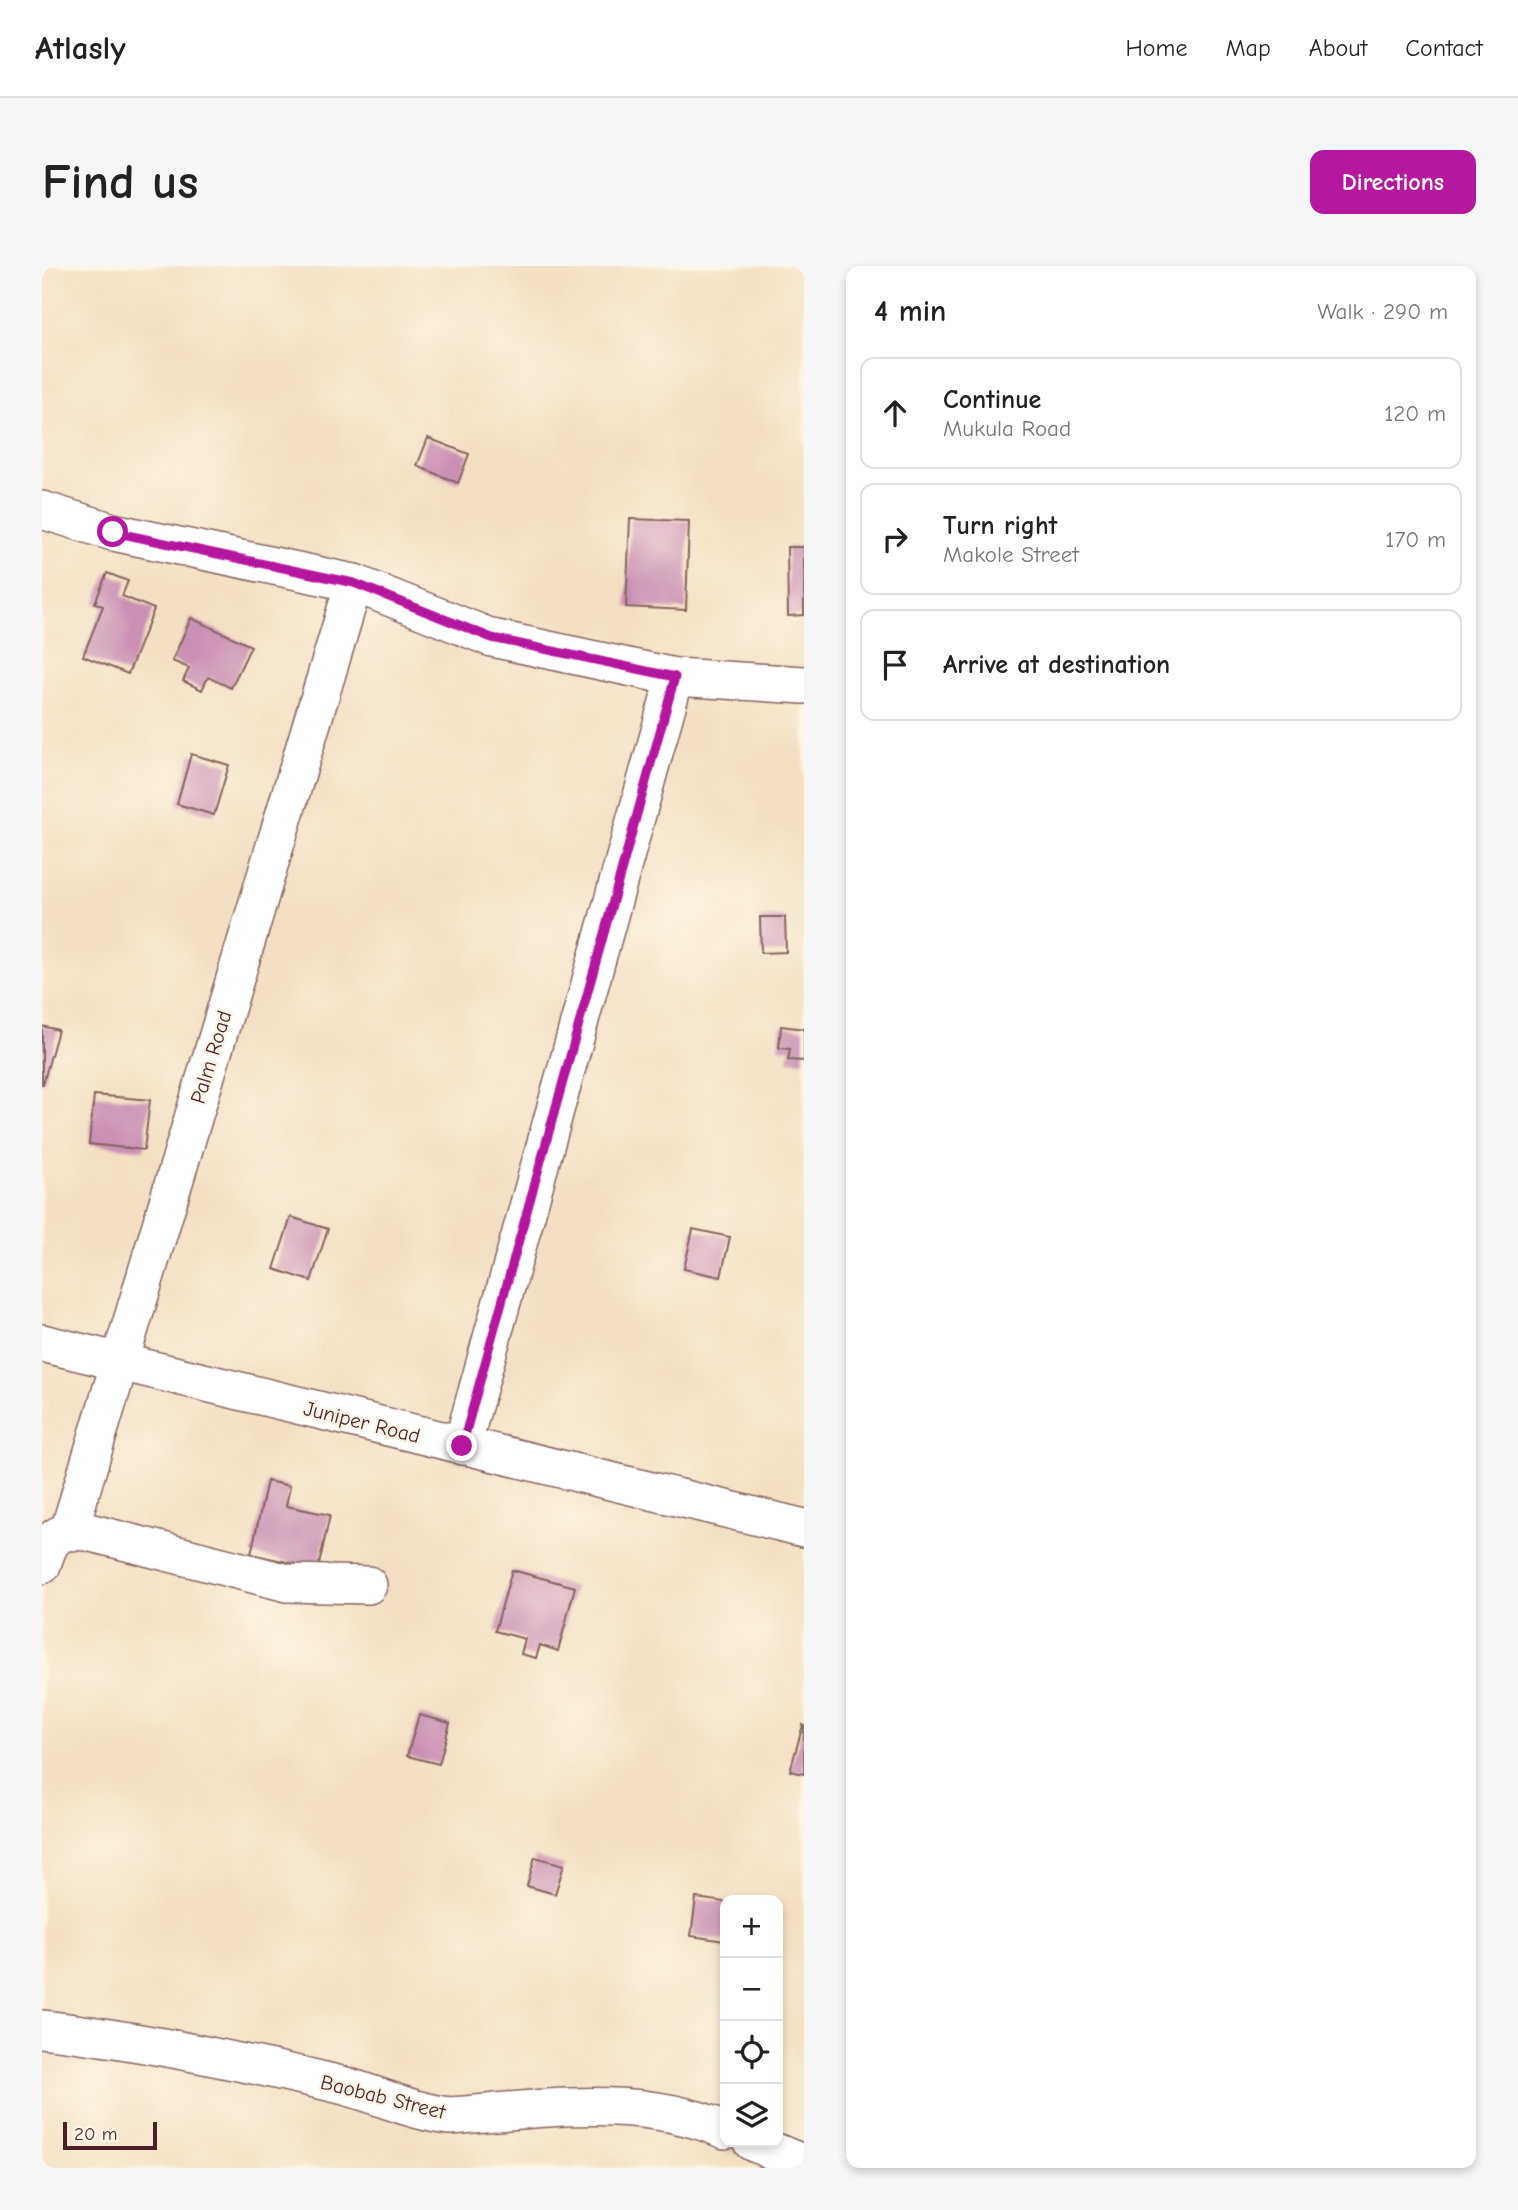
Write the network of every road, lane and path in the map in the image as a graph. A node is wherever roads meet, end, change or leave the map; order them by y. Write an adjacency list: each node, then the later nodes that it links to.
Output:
1 (42, 510): 2 (street)
2 (354, 583): 3 (street); 6 (street, Palm Road)
3 (675, 677): 4 (street); 7 (street)
4 (804, 685)
5 (42, 1343): 6 (street, Juniper Road)
6 (120, 1363): 7 (street, Juniper Road); 9 (street, Palm Road)
7 (462, 1446): 8 (street, Juniper Road)
8 (804, 1528)
9 (69, 1531): 10 (street, Palm Road); 11 (street)
10 (42, 1565)
11 (368, 1585)
12 (42, 2029): 13 (street, Baobab Street)
13 (720, 2128)
14 (764, 2147): 15 (street)
15 (804, 2164)

